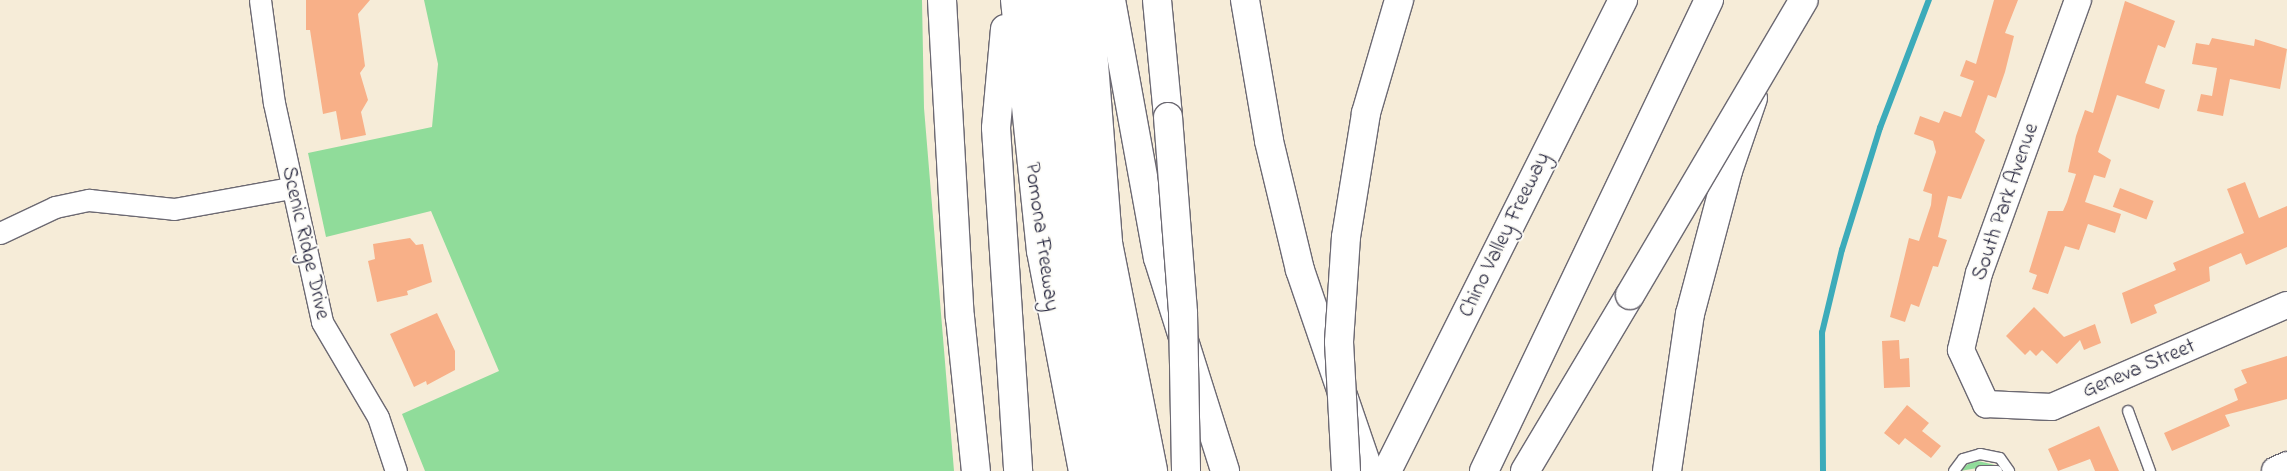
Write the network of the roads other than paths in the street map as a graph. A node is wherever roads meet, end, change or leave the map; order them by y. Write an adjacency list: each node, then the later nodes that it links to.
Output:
1 (260, 0): 18 (street, Scenic Ridge Drive)
2 (942, 0): 26 (main road)
3 (1008, 0): 27 (main road)
4 (1014, 0): 28 (main road, Pomona Freeway)
5 (1038, 0): 29 (main road)
6 (1062, 0): 30 (main road)
7 (1089, 0): 31 (main road)
8 (1111, 0): 33 (main road)
9 (1157, 0): 32 (main road, bridge)
10 (1245, 0): 35 (main road)
11 (1399, 0): 34 (main road, bridge)
12 (1601, 0): 19 (main road)
13 (1623, 0): 19 (main road, Chino Valley Freeway)
14 (1709, 0): 37 (main road)
15 (1792, 0): 39 (main road)
16 (1804, 0): 38 (main road, bridge)
17 (2078, 0): 22 (street, South Park Avenue)
18 (291, 188): 20 (street); 25 (street, Scenic Ridge Drive)
19 (1509, 226): 36 (main road, Chino Valley Freeway)
20 (0, 233)
21 (2287, 305): 22 (street, Geneva Street)
22 (1986, 404)
23 (2128, 411): 44 (lane)
24 (2287, 466): 45 (main road)
25 (396, 471)
26 (976, 471)
27 (1018, 471)
28 (1083, 471)
29 (1105, 471)
30 (1132, 471)
31 (1153, 471)
32 (1186, 471)
33 (1225, 471)
34 (1346, 471)
35 (1369, 471)
36 (1388, 471)
37 (1484, 471)
38 (1525, 471)
39 (1667, 471)
40 (1954, 471): 43 (lane)
41 (1980, 471): 42 (lane)
42 (1997, 471)
43 (2009, 471)
44 (2150, 471)
45 (2276, 471)

